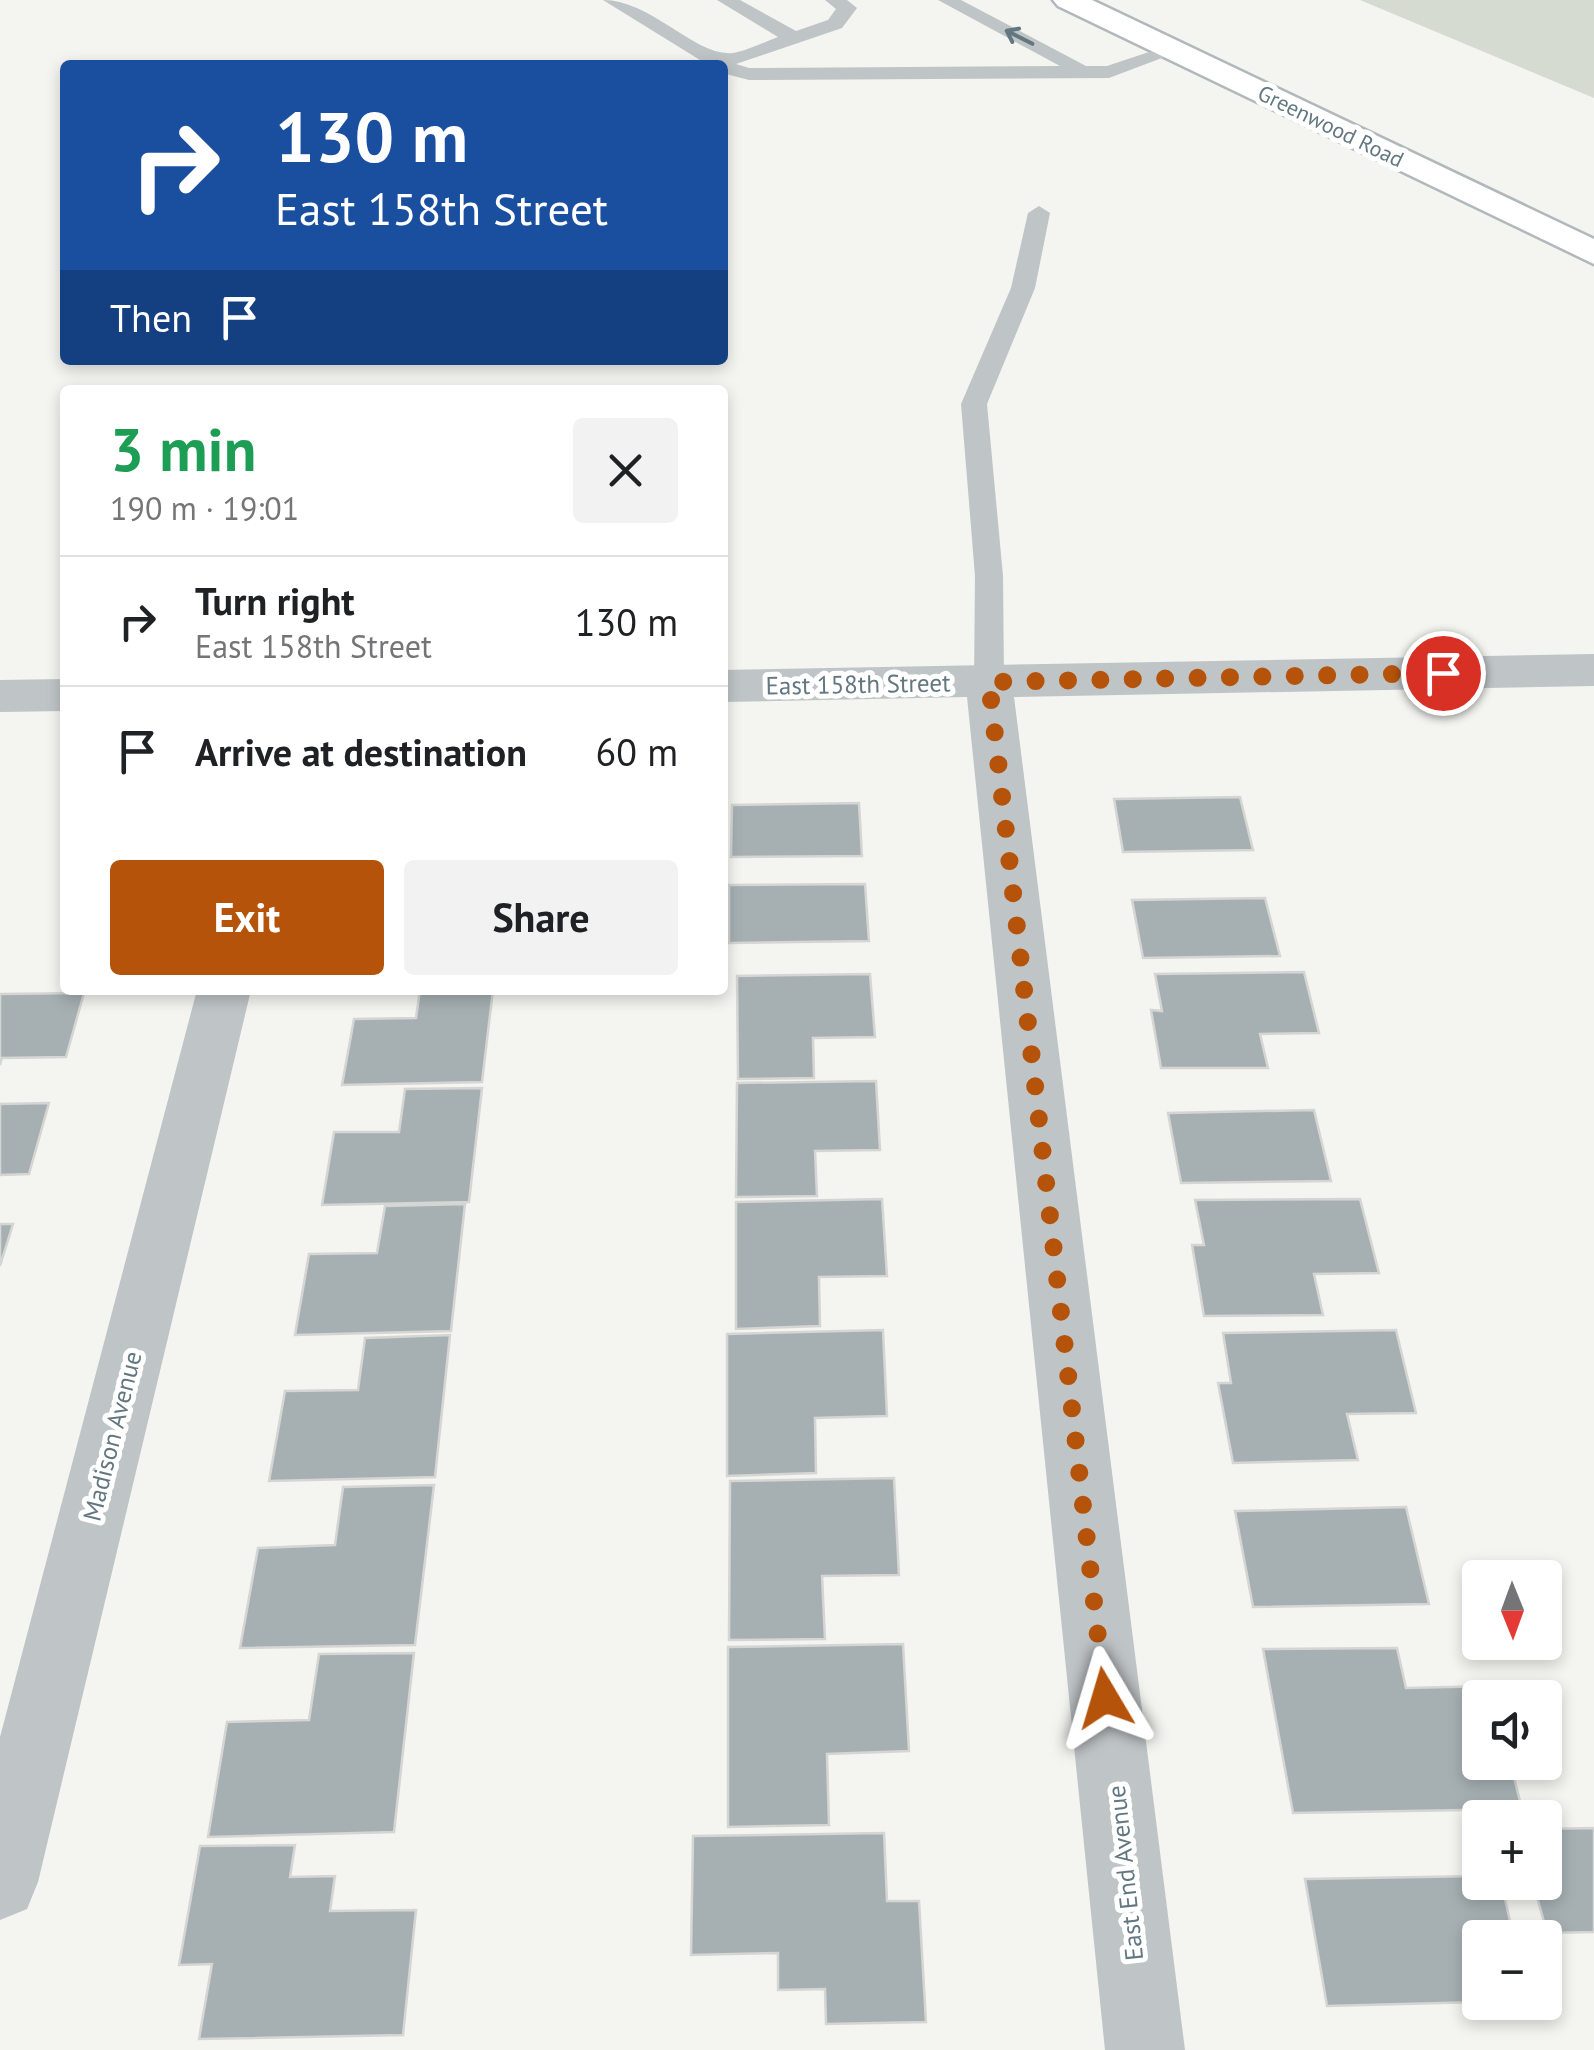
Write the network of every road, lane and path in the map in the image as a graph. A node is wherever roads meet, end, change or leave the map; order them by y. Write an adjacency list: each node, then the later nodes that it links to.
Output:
1 (612, 0): 8 (lane)
2 (726, 0): 6 (lane)
3 (834, 0): 6 (lane)
4 (947, 0): 11 (lane, one-way to 4)
5 (1068, 0): 7 (street, Greenwood Road)
6 (794, 38): 8 (lane)
7 (1173, 50): 11 (lane); 13 (street, Greenwood Road)
8 (719, 57): 9 (lane)
9 (721, 60)
10 (728, 69): 11 (lane)
11 (1092, 70)
12 (1039, 213): 15 (lane)
13 (1594, 254)
14 (1594, 670): 15 (street, East 158th Street)
15 (989, 682): 16 (street, East 158th Street); 21 (street, East End Avenue)
16 (728, 686)
17 (60, 695): 18 (street)
18 (0, 696)
19 (223, 995): 20 (street, Madison Avenue)
20 (0, 1882)
21 (1145, 2050)

